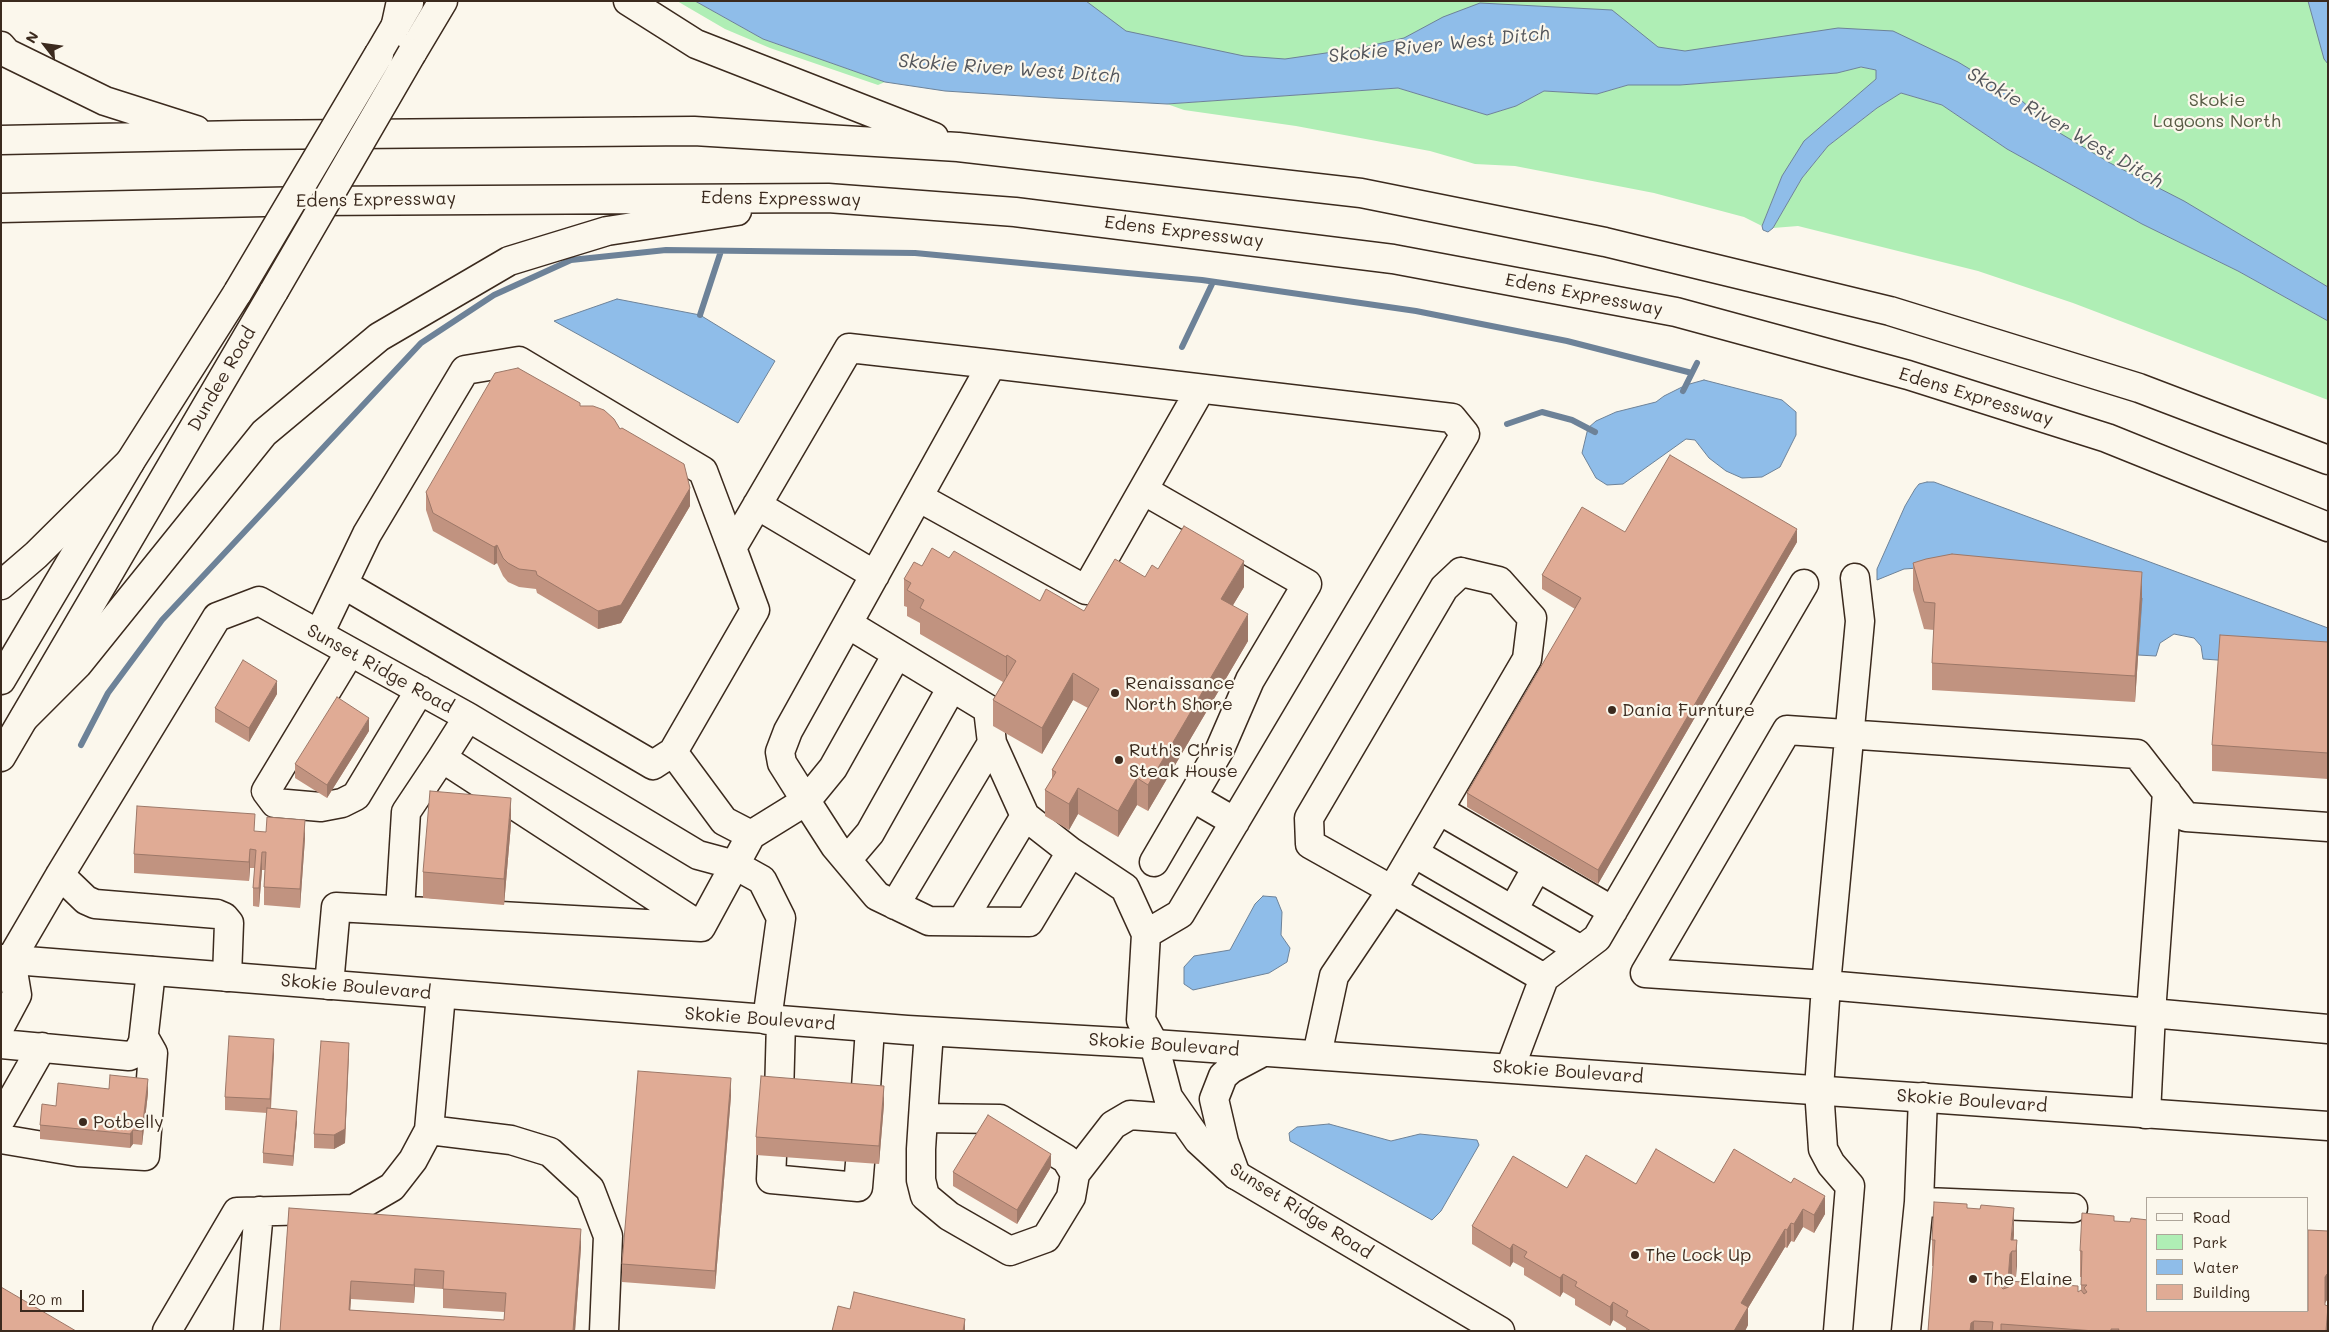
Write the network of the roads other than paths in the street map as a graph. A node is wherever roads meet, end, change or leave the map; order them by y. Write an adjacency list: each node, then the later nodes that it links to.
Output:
1 (443, 1): 31 (main road, Dundee Road, bridge)
2 (628, 1): 7 (main road)
3 (402, 9): 13 (main road, Dundee Road, bridge)
4 (1, 46): 5 (main road)
5 (219, 137): 6 (main road); 7 (main road)
6 (1, 140)
7 (958, 147): 12 (main road)
8 (828, 198): 9 (main road, Edens Expressway); 17 (main road, Edens Expressway); 31 (main road)
9 (1, 208)
10 (992, 364): 11 (main road); 15 (main road); 16 (main road)
11 (1200, 390): 14 (main road); 43 (main road)
12 (2328, 460)
13 (130, 462): 23 (main road); 28 (main road, Dundee Road)
14 (1143, 490): 15 (main road); 39 (main road)
15 (918, 497): 19 (main road)
16 (757, 505): 18 (main road); 19 (main road)
17 (2328, 527)
18 (732, 548): 21 (main road); 35 (main road)
19 (874, 575): 24 (main road)
20 (1855, 578): 33 (main road)
21 (343, 584): 25 (main road); 35 (main road)
22 (1804, 584): 57 (main road)
23 (1, 585)
24 (848, 624): 27 (main road); 40 (main road)
25 (319, 634): 26 (main road, Sunset Ridge Road); 52 (main road, Sunset Ridge Road)
26 (350, 652): 30 (main road, Sunset Ridge Road); 30 (main road)
27 (897, 654): 29 (main road); 40 (main road)
28 (1, 680)
29 (952, 688): 34 (main road); 48 (main road)
30 (420, 690): 32 (main road, Sunset Ridge Road)
31 (25, 717): 36 (main road, Dundee Road)
32 (468, 717): 37 (main road); 50 (main road, Sunset Ridge Road)
33 (1851, 734): 38 (main road); 67 (main road); 67 (main road)
34 (992, 743): 42 (main road); 54 (main road)
35 (672, 752): 45 (main road)
36 (1, 757)
37 (442, 758): 55 (main road); 59 (main road)
38 (2167, 792): 44 (main road); 69 (main road)
39 (1192, 797): 43 (main road); 49 (main road)
40 (806, 801): 45 (main road); 48 (main road)
41 (1439, 810): 47 (main road); 51 (main road); 53 (main road)
42 (1025, 816): 46 (main road); 58 (main road)
43 (1235, 822): 60 (main road)
44 (2328, 827)
45 (751, 835): 50 (main road)
46 (1071, 852): 58 (main road); 60 (main road)
47 (1414, 853): 53 (main road); 56 (main road)
48 (847, 860): 54 (main road)
49 (1154, 862)
50 (735, 865): 59 (main road); 70 (main road, Sunset Ridge Road)
51 (1537, 867): 56 (main road); 57 (main road)
52 (60, 875): 62 (main road, Sunset Ridge Road); 64 (main road)
53 (1392, 890): 65 (main road); 80 (main road)
54 (896, 905): 58 (main road)
55 (400, 910): 59 (main road); 66 (main road)
56 (1513, 910): 61 (main road)
57 (1613, 911): 61 (main road)
58 (962, 921)
59 (701, 927)
60 (1146, 934): 77 (main road, Sunset Ridge Road)
61 (1581, 950): 65 (main road)
62 (4, 954): 63 (main road, Skokie Boulevard); 71 (main road)
63 (151, 971): 64 (main road, Skokie Boulevard); 75 (main road)
64 (227, 977): 66 (main road, Skokie Boulevard)
65 (1544, 978): 81 (main road)
66 (329, 985): 68 (main road, Skokie Boulevard)
67 (1826, 985): 69 (main road); 82 (main road)
68 (441, 994): 70 (main road, Skokie Boulevard); 91 (main road)
69 (2151, 1013): 73 (main road); 86 (main road)
70 (774, 1020): 72 (main road, Skokie Boulevard); 83 (main road, Sunset Ridge Road)
71 (1, 1026)
72 (870, 1028): 74 (main road, Skokie Boulevard); 85 (main road)
73 (2328, 1029)
74 (929, 1032): 77 (main road, Skokie Boulevard); 87 (main road)
75 (144, 1037): 78 (main road); 92 (main road)
76 (1, 1044): 78 (main road)
77 (1154, 1044): 79 (main road, Skokie Boulevard); 88 (main road, Sunset Ridge Road)
78 (42, 1047): 89 (main road)
79 (1264, 1052): 80 (main road, Skokie Boulevard); 96 (main road)
80 (1317, 1055): 81 (main road, Skokie Boulevard)
81 (1510, 1068): 82 (main road, Skokie Boulevard)
82 (1819, 1090): 84 (main road, Skokie Boulevard); 104 (main road)
83 (779, 1096)
84 (1923, 1097): 86 (main road, Skokie Boulevard); 97 (main road)
85 (865, 1103)
86 (2146, 1114): 90 (main road, Skokie Boulevard)
87 (923, 1118): 95 (main road); 95 (main road)
88 (1183, 1118): 95 (main road); 96 (main road, Sunset Ridge Road)
89 (1, 1119)
90 (2328, 1126)
91 (429, 1130): 99 (main road); 102 (main road)
92 (1, 1138)
93 (772, 1156): 94 (main road)
94 (860, 1163)
95 (1075, 1174)
96 (1236, 1175): 103 (main road, Sunset Ridge Road)
97 (1919, 1202): 98 (main road); 105 (main road)
98 (2073, 1208)
99 (260, 1211): 100 (main road); 101 (main road)
100 (247, 1330)
101 (168, 1331)
102 (604, 1331)
103 (1500, 1331)
104 (1838, 1331)
105 (1906, 1331)

